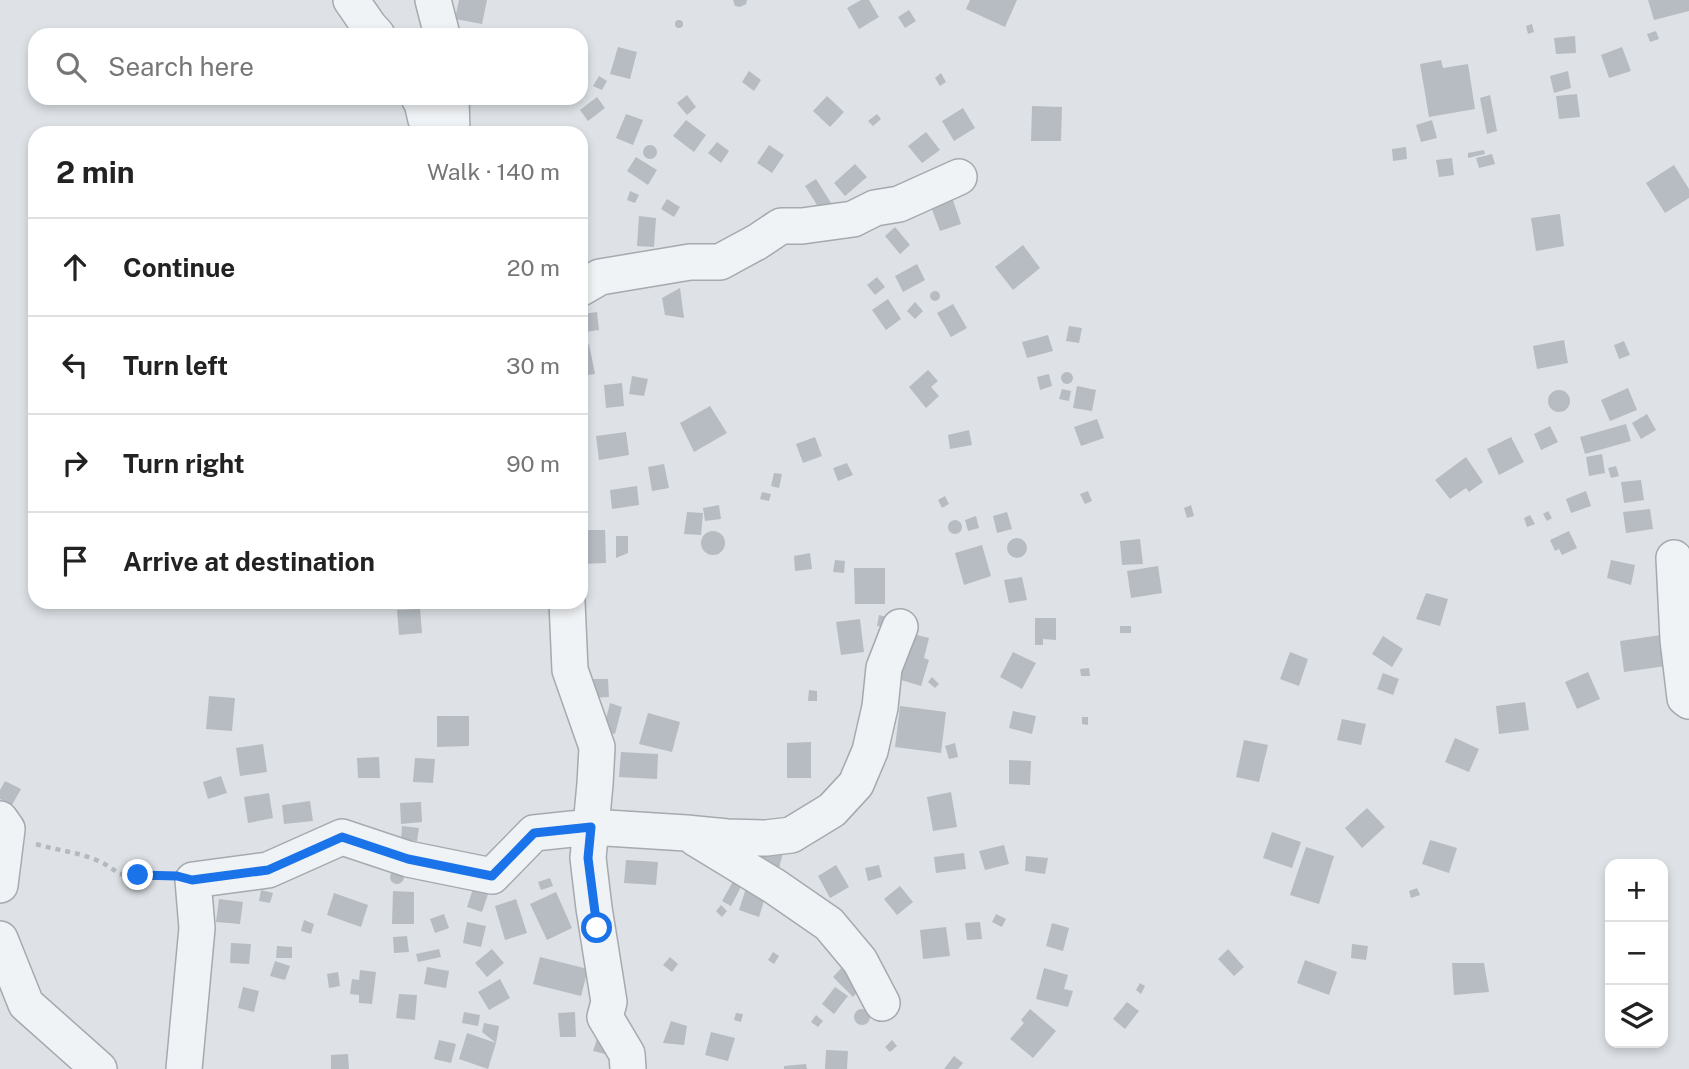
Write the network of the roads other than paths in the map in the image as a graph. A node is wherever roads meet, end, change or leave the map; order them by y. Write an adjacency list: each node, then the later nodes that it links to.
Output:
1 (351, 0): 3 (street)
2 (433, 0): 4 (street)
3 (371, 28)
4 (440, 28)
5 (422, 105): 7 (street)
6 (451, 105): 8 (street)
7 (432, 126)
8 (452, 126)
9 (959, 177): 10 (street)
10 (588, 284)
11 (1674, 558): 14 (street)
12 (566, 609): 16 (street)
13 (900, 627): 17 (street)
14 (1689, 701)
15 (4, 824): 18 (street)
16 (591, 827): 17 (street); 22 (street); 23 (street)
17 (686, 833): 20 (street)
18 (0, 885)
19 (0, 939): 21 (street)
20 (882, 1003)
21 (99, 1069)
22 (184, 1069)
23 (628, 1069)

